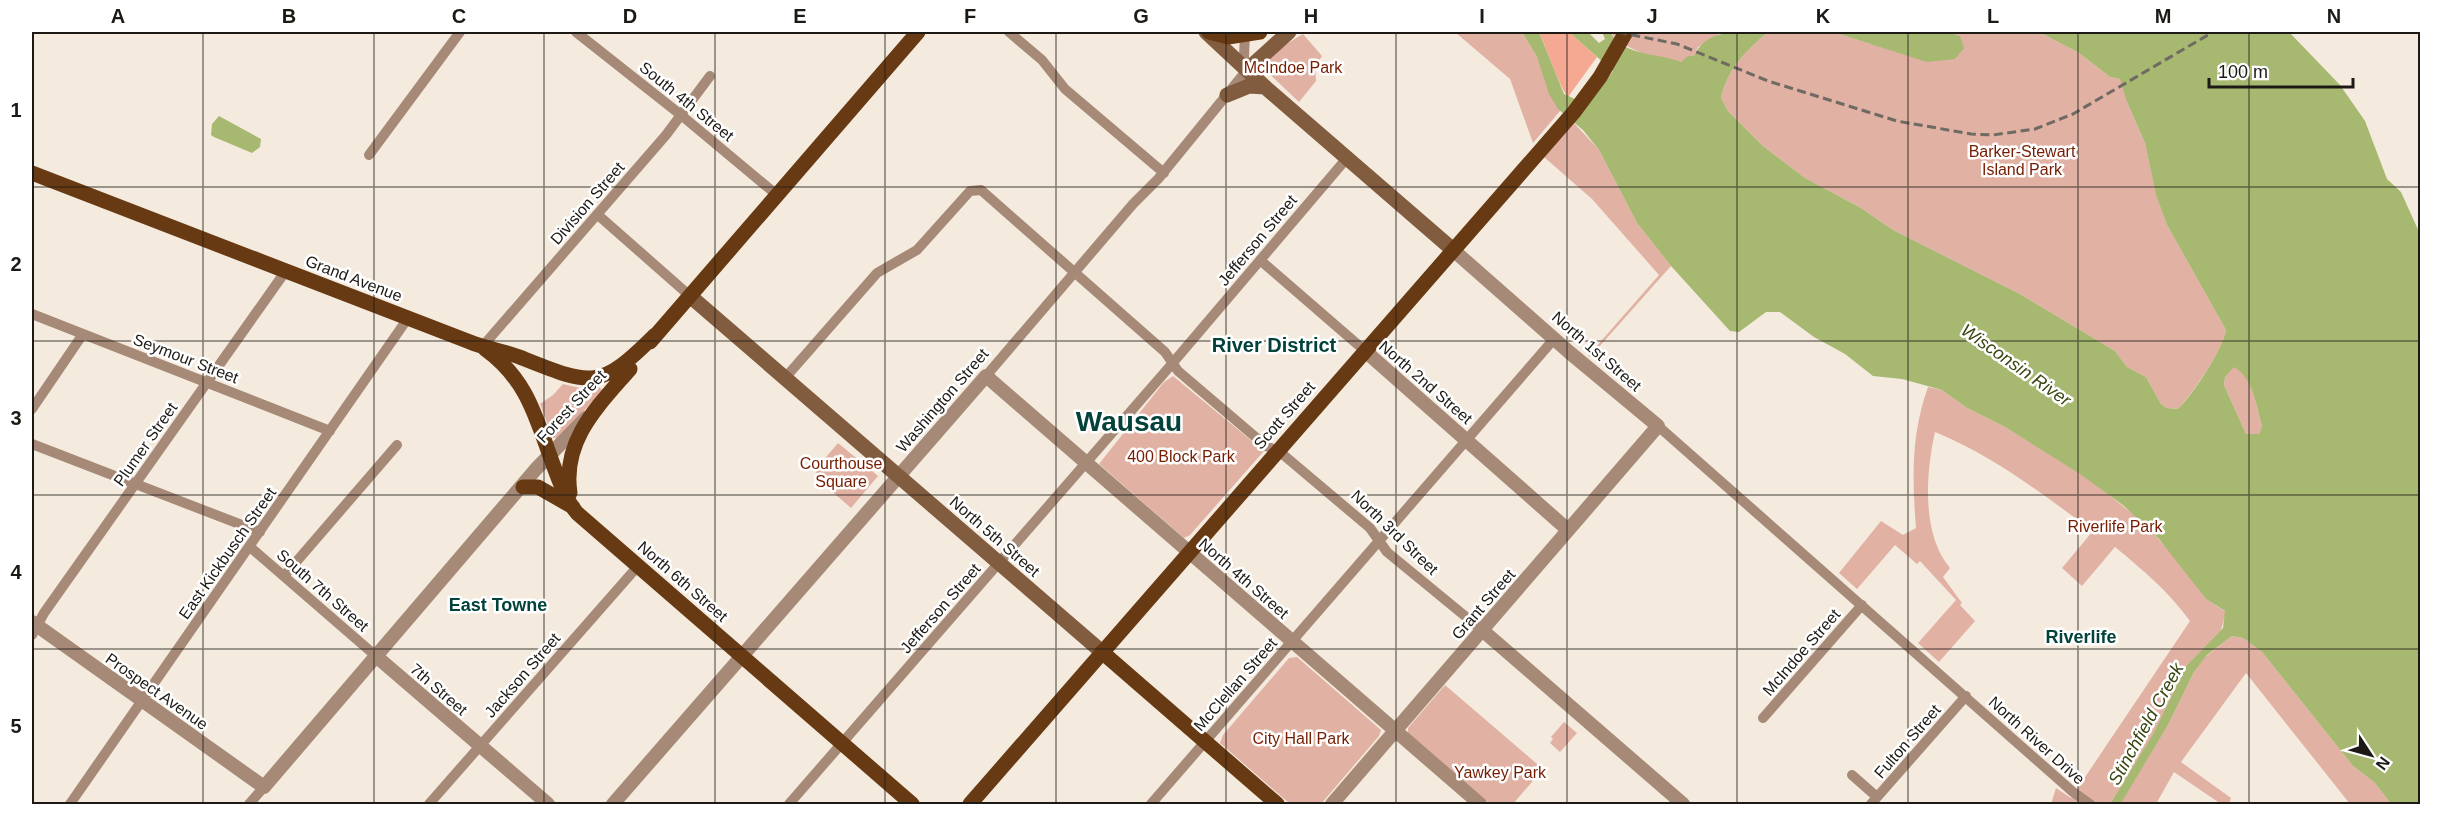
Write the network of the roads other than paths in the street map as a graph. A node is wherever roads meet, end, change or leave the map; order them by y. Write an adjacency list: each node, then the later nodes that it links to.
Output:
1 (459, 32): 14 (street)
2 (576, 32): 13 (street, South 4th Street)
3 (918, 32): 18 (main road, Forest Street)
4 (1009, 32): 17 (street)
5 (1208, 32): 8 (main road); 9 (main road, North 1st Street)
6 (1289, 32): 9 (main road)
7 (1626, 32): 20 (main road, Scott Street)
8 (1250, 33): 9 (street)
9 (1247, 70): 11 (main road, North 1st Street); 12 (street, Washington Street)
10 (710, 76): 13 (street, Division Street)
11 (1266, 87): 12 (main road); 15 (main road, North 1st Street)
12 (1227, 95): 17 (street, Washington Street)
13 (681, 115): 18 (street, South 4th Street); 19 (street, Division Street)
14 (369, 155)
15 (1347, 158): 20 (main road, North 1st Street); 21 (street, Jefferson Street)
16 (32, 173): 22 (main road, Grand Avenue)
17 (1164, 173): 23 (street, Washington Street)
18 (777, 195): 24 (main road, Forest Street)
19 (598, 215): 24 (street); 30 (street, Division Street)
20 (1452, 249): 29 (street, North 1st Street); 31 (main road, Scott Street)
21 (1260, 260): 31 (street, North 2nd Street); 32 (street, Jefferson Street)
22 (285, 272): 26 (main road, Grand Avenue); 35 (street, Plumer Street)
23 (1074, 272): 32 (street, North 3rd Street); 33 (street, Washington Street); 34 (street, North 3rd Street)
24 (690, 296): 28 (main road, Forest Street); 34 (main road, North 5th Street)
25 (32, 314): 27 (street, Seymour Street)
26 (408, 318): 30 (main road, Grand Avenue); 39 (street, East Kickbusch Street)
27 (83, 334): 35 (street, Seymour Street); 36 (street)
28 (655, 335): 30 (main road, Grand Avenue); 37 (main road, Forest Street)
29 (1554, 339): 38 (street, North 1st Street); 40 (street, McClellan Street)
30 (482, 347): 44 (main road, North 6th Street)
31 (1364, 350): 40 (street, North 2nd Street); 43 (main road, Scott Street)
32 (1172, 364): 43 (street, North 3rd Street); 45 (street, Jefferson Street)
33 (986, 376): 45 (street, North 4th Street); 46 (street, Washington Street)
34 (784, 378): 46 (main road, North 5th Street)
35 (208, 382): 39 (street, Seymour Street); 47 (street, Plumer Street)
36 (32, 409)
37 (591, 413): 44 (street, Forest Street); 49 (main road)
38 (1658, 426): 50 (street, Grant Street); 58 (street, North 1st Street)
39 (330, 431): 51 (street, East Kickbusch Street)
40 (1466, 440): 50 (street, North 2nd Street); 52 (street, McClellan Street)
41 (32, 444): 47 (street)
42 (397, 445): 57 (street)
43 (1277, 450): 52 (street, North 3rd Street); 54 (main road, Scott Street)
44 (550, 455): 48 (street, Forest Street); 49 (main road, North 6th Street)
45 (1086, 464): 54 (street, North 4th Street); 55 (street, Jefferson Street)
46 (898, 476): 55 (main road, North 5th Street); 63 (street, Washington Street)
47 (135, 484): 51 (street); 59 (street, Plumer Street)
48 (523, 487): 49 (main road); 64 (street, Forest Street)
49 (573, 507): 56 (main road, North 6th Street)
50 (1568, 530): 60 (street, Grant Street)
51 (260, 532): 53 (street, East Kickbusch Street)
52 (1378, 542): 60 (street, North 3rd Street); 61 (street, McClellan Street)
53 (250, 546): 57 (street, South 7th Street); 66 (street, East Kickbusch Street)
54 (1189, 552): 61 (street, North 4th Street); 62 (main road, Scott Street)
55 (999, 564): 62 (main road, North 5th Street); 70 (street, Jefferson Street)
56 (638, 566): 63 (main road, North 6th Street); 71 (street, Jackson Street)
57 (284, 576): 64 (street, South 7th Street)
58 (1862, 605): 65 (street, North 1st Street); 67 (street, McIndoe Street)
59 (33, 628): 66 (street, Prospect Avenue)
60 (1482, 630): 68 (street, Grant Street); 87 (street, North 3rd Street)
61 (1292, 642): 68 (street, North 4th Street); 69 (street, McClellan Street)
62 (1102, 652): 69 (main road, North 5th Street); 82 (main road, Scott Street)
63 (741, 656): 70 (main road, North 6th Street); 79 (street, Washington Street)
64 (377, 657): 71 (street, 7th Street); 73 (street, Forest Street)
65 (1966, 696): 74 (street, Fulton Street); 88 (street, North River Drive)
66 (142, 700): 73 (street, Prospect Avenue); 75 (street, East Kickbusch Street)
67 (1763, 718)
68 (1395, 730): 85 (street, Grant Street); 86 (street, North 4th Street)
69 (1205, 742): 83 (street, McClellan Street); 84 (main road, North 5th Street)
70 (843, 744): 80 (street, Jefferson Street); 81 (main road, North 6th Street)
71 (480, 745): 77 (street, Jackson Street); 78 (street, 7th Street)
72 (1852, 776): 74 (street)
73 (264, 788): 76 (street, Forest Street)
74 (1874, 801)
75 (70, 804)
76 (249, 804)
77 (429, 804)
78 (548, 804)
79 (613, 804)
80 (789, 804)
81 (912, 804)
82 (970, 804)
83 (1151, 804)
84 (1277, 804)
85 (1332, 804)
86 (1480, 804)
87 (1683, 804)
88 (2090, 804)

